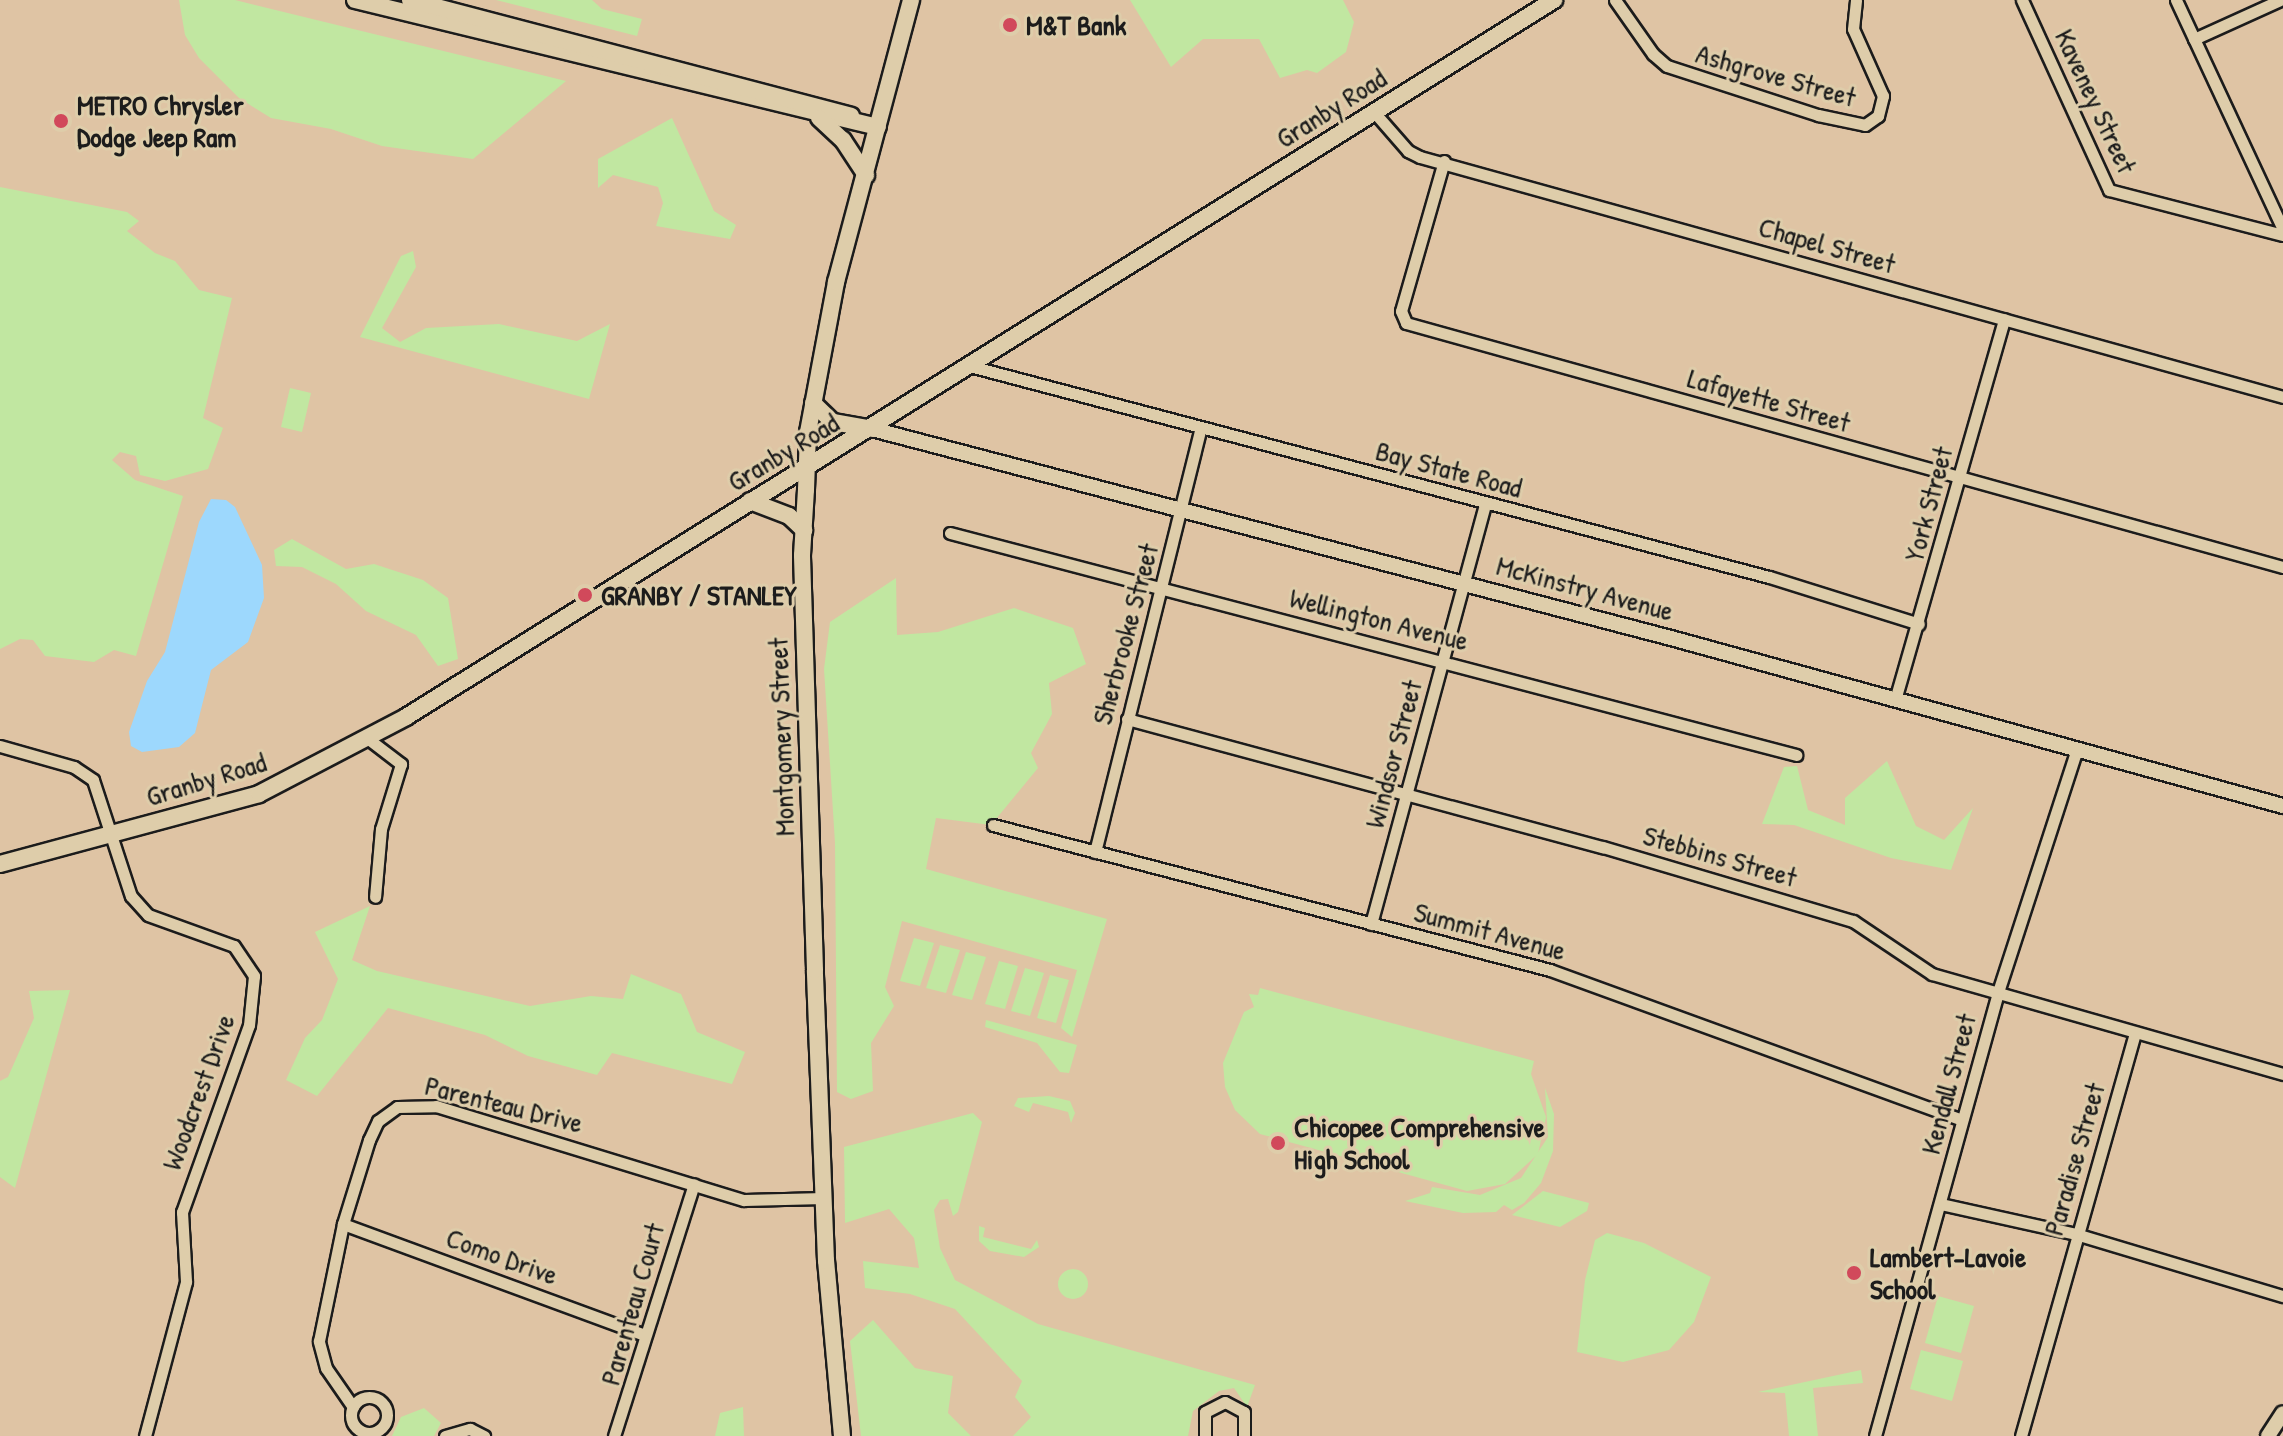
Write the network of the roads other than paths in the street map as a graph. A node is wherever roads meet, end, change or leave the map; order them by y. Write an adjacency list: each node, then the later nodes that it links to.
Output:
1 (355, 0): 12 (main road)
2 (410, 0): 13 (main road)
3 (911, 0): 13 (main road, Montgomery Street)
4 (1554, 0): 11 (main road, Granby Road)
5 (1615, 0): 6 (street, Ashgrove Street)
6 (1856, 0)
7 (2022, 0): 17 (street, Kaveney Street)
8 (2176, 0): 10 (street)
9 (2280, 0): 10 (street)
10 (2194, 39): 16 (street)
11 (1374, 112): 14 (street, Chapel Street); 19 (main road, Granby Road)
12 (818, 117): 13 (main road); 15 (main road)
13 (878, 127): 15 (main road, Montgomery Street)
14 (1444, 161): 18 (street, Chapel Street); 25 (street, Lafayette Street)
15 (866, 175): 21 (main road, Montgomery Street)
16 (2283, 229)
17 (2283, 235)
18 (2004, 319): 20 (street, Chapel Street); 25 (street, York Street)
19 (965, 365): 22 (street, Bay State Road); 23 (main road, Granby Road)
20 (2283, 397)
21 (813, 403): 23 (main road); 24 (main road, Montgomery Street)
22 (1201, 428): 27 (street, Bay State Road); 28 (street, Sherbrooke Street)
23 (872, 429): 24 (main road, Granby Road); 28 (street, McKinstry Avenue)
24 (807, 467): 26 (main road, Granby Road); 29 (main road, Montgomery Street)
25 (1960, 478): 31 (street, Lafayette Street); 34 (street, York Street)
26 (750, 501): 29 (main road); 38 (main road, Granby Road)
27 (1485, 503): 32 (street, Windsor Street); 34 (street, Bay State Road)
28 (1183, 508): 32 (street, McKinstry Avenue); 33 (street, Sherbrooke Street)
29 (804, 530): 55 (main road, Montgomery Street)
30 (950, 533): 33 (street, Wellington Avenue)
31 (2283, 567)
32 (1464, 583): 35 (street, Windsor Street); 36 (street, McKinstry Avenue)
33 (1162, 588): 35 (street, Wellington Avenue); 37 (street, Sherbrooke Street)
34 (1919, 624): 36 (street, York Street)
35 (1443, 660): 41 (street, Wellington Avenue); 42 (street, Windsor Street)
36 (1895, 700): 40 (street, McKinstry Avenue)
37 (1127, 719): 42 (street, Stebbins Street); 46 (street, Sherbrooke Street)
38 (367, 738): 45 (main road, Granby Road); 48 (street)
39 (0, 746): 45 (street, Woodcrest Drive)
40 (2077, 749): 43 (street, McKinstry Avenue); 50 (street, Kendall Street)
41 (1796, 755)
42 (1409, 794): 49 (street, Windsor Street); 50 (street, Stebbins Street)
43 (2283, 806)
44 (993, 825): 46 (street, Summit Avenue)
45 (109, 835): 47 (main road, Granby Road); 63 (street, Woodcrest Drive)
46 (1095, 852): 49 (street, Summit Avenue)
47 (0, 864)
48 (375, 897)
49 (1371, 924): 53 (street, Summit Avenue)
50 (1997, 995): 51 (street, Stebbins Street); 53 (street, Kendall Street)
51 (2135, 1034): 52 (street, Stebbins Street); 58 (street, Paradise Street)
52 (2283, 1074)
53 (1962, 1120): 56 (street, Kendall Street)
54 (694, 1184): 55 (street, Parenteau Drive); 57 (street, Parenteau Drive); 60 (street, Parenteau Court)
55 (824, 1198): 67 (main road, Montgomery Street)
56 (1941, 1204): 58 (street); 70 (street, Kendall Street)
57 (343, 1224): 60 (street, Como Drive); 61 (street, Parenteau Drive)
58 (2076, 1234): 59 (street); 71 (street, Paradise Street)
59 (2283, 1296)
60 (644, 1335): 66 (street, Parenteau Court)
61 (353, 1407)
62 (2283, 1413): 72 (street)
63 (145, 1436)
64 (445, 1436): 65 (street)
65 (484, 1436)
66 (614, 1436)
67 (842, 1436)
68 (1205, 1436): 69 (street)
69 (1244, 1436)
70 (1875, 1436)
71 (2021, 1436)
72 (2268, 1436)

